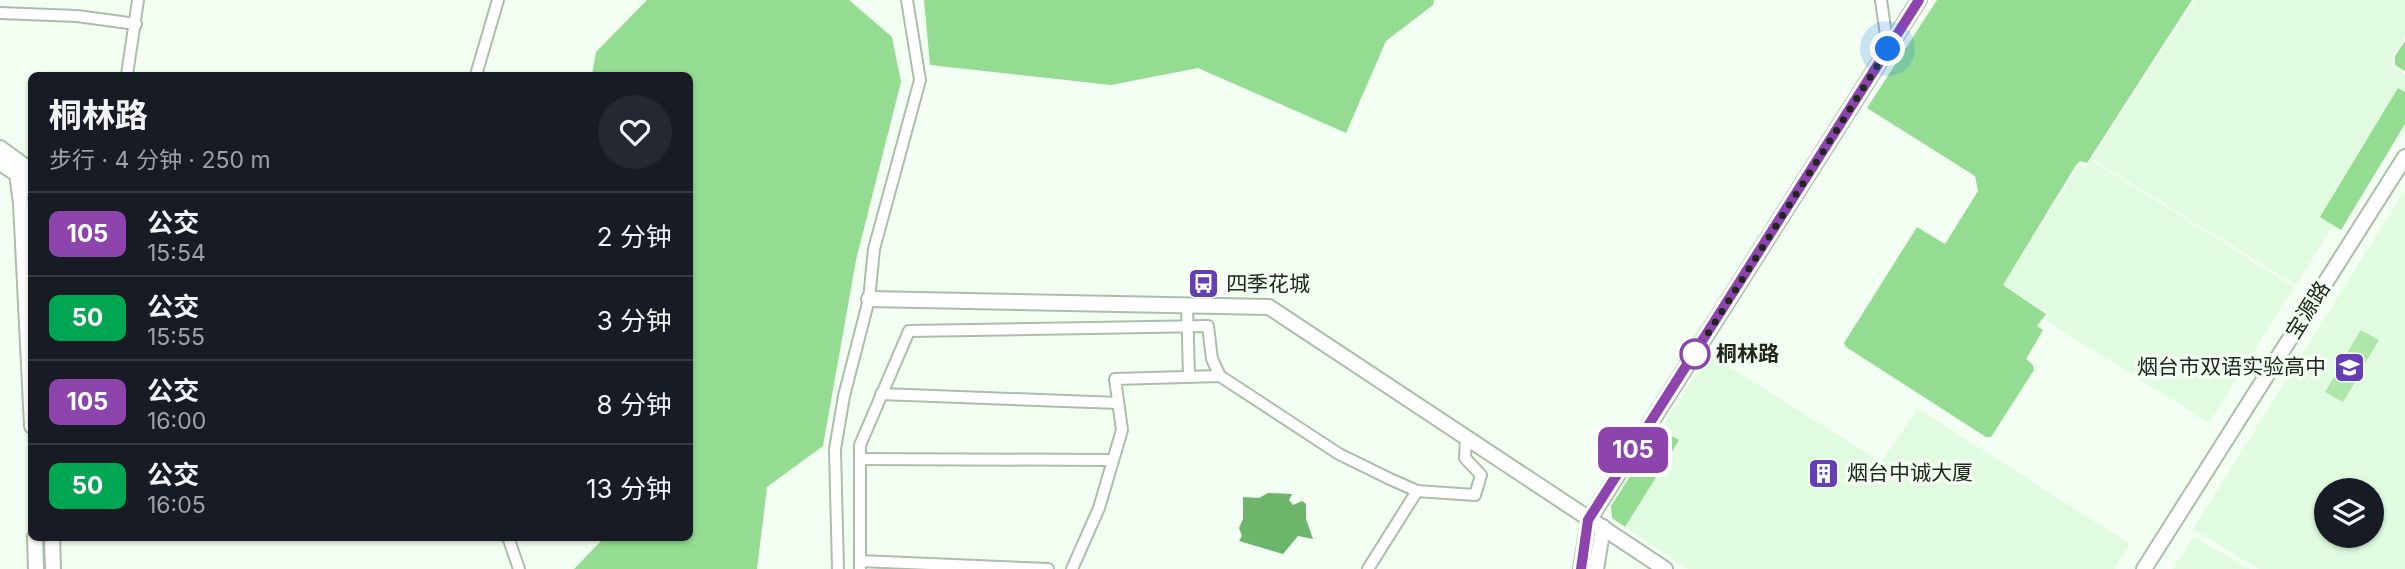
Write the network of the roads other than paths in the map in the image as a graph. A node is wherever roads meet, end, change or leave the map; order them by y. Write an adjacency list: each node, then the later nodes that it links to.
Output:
1 (138, 0): 7 (street)
2 (498, 0): 10 (street)
3 (907, 0): 16 (street)
4 (1881, 0): 8 (street)
5 (1919, 0): 8 (street)
6 (0, 13): 7 (street)
7 (136, 24): 9 (street)
8 (1888, 49): 28 (street)
9 (128, 72)
10 (476, 72)
11 (0, 149): 14 (street)
12 (2405, 157): 44 (street, 宝源路)
13 (0, 163): 14 (street)
14 (22, 171): 15 (street); 18 (street)
15 (28, 183)
16 (869, 299): 17 (street); 37 (street)
17 (1186, 305): 19 (street); 24 (street)
18 (28, 311)
19 (1187, 326): 20 (street); 21 (street); 22 (street)
20 (1189, 375): 21 (street); 23 (street)
21 (1220, 376): 27 (street)
22 (881, 394): 23 (street); 25 (street)
23 (1118, 403): 26 (street)
24 (1466, 438): 27 (street); 28 (street)
25 (860, 458): 26 (street); 33 (street)
26 (1112, 460): 39 (street)
27 (1417, 491): 40 (street)
28 (1588, 520): 29 (street); 41 (street)
29 (1603, 527): 42 (street); 43 (street)
30 (35, 541): 34 (street)
31 (52, 541): 35 (street)
32 (509, 541): 36 (street)
33 (860, 565): 38 (street)
34 (36, 569)
35 (53, 569)
36 (519, 569)
37 (838, 569)
38 (1048, 569)
39 (1072, 569)
40 (1368, 569)
41 (1581, 569)
42 (1596, 569)
43 (1665, 569)
44 (2144, 569)

